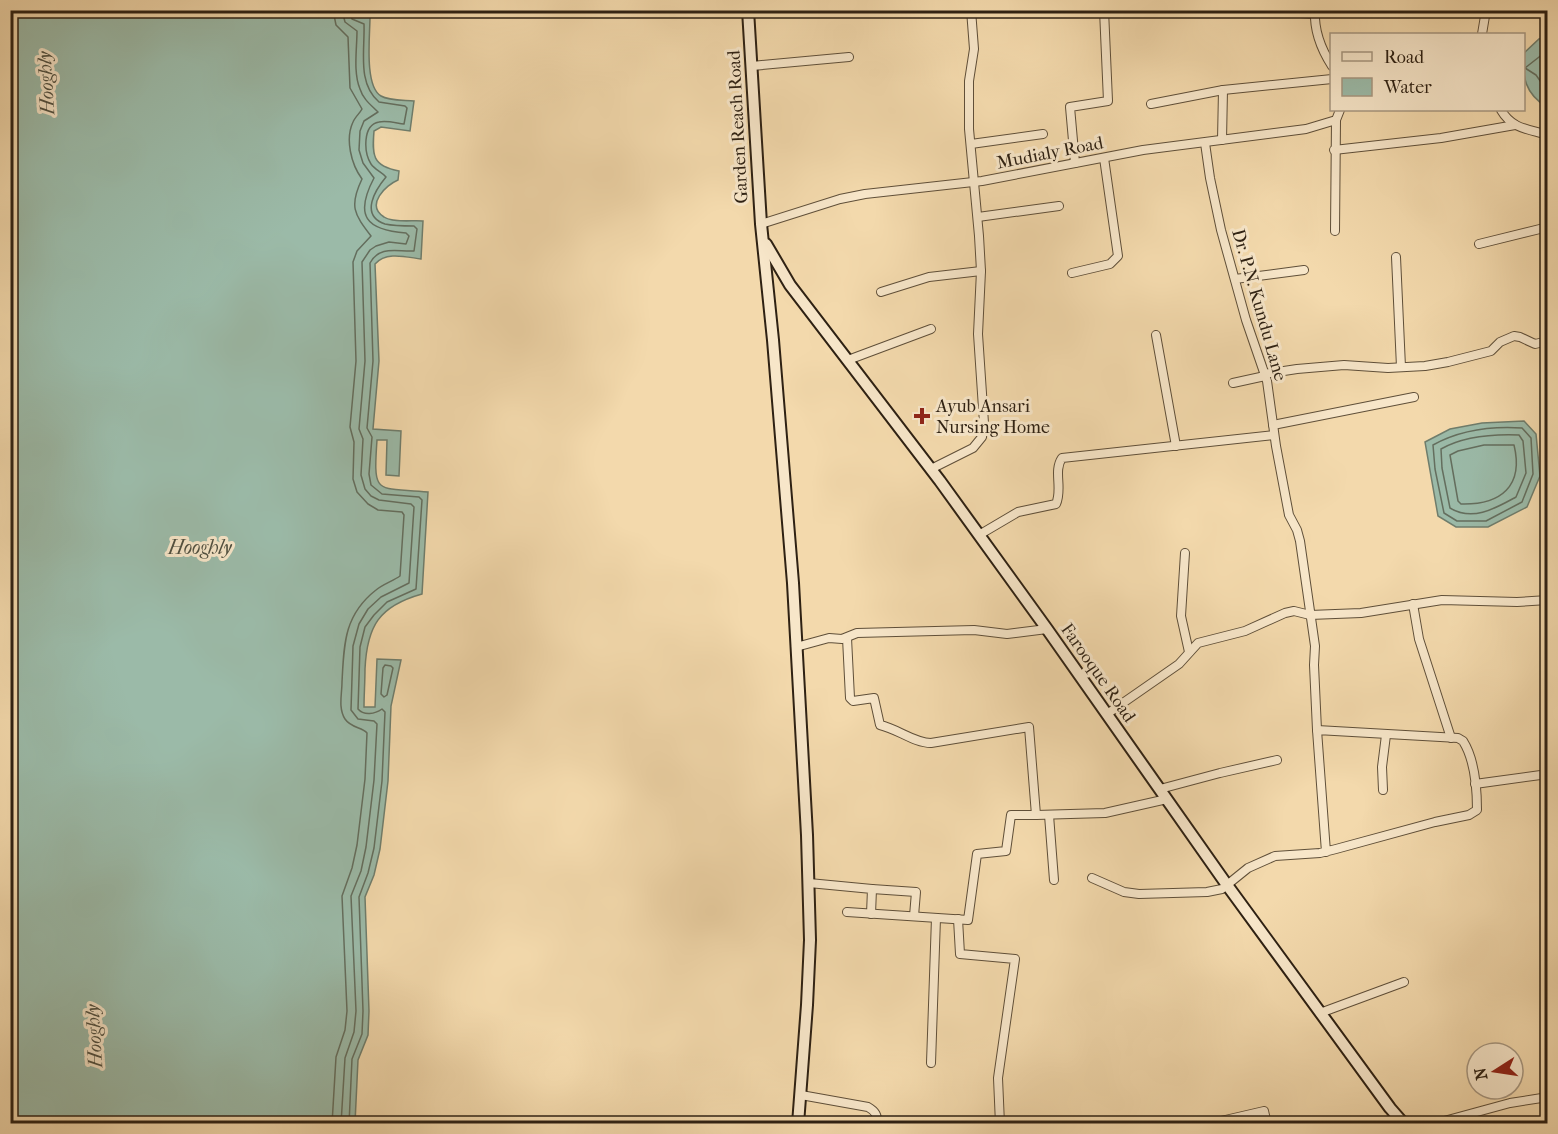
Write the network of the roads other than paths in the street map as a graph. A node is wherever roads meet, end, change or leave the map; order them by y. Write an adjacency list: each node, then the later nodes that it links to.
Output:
1 (748, 10): 13 (main road, Garden Reach Road)
2 (971, 10): 25 (street)
3 (1024, 10): 8 (street)
4 (1086, 10): 8 (street)
5 (1104, 10): 28 (street)
6 (1254, 10): 9 (street)
7 (1486, 10): 10 (street)
8 (1043, 12)
9 (1315, 12): 12 (street)
10 (1482, 33)
11 (849, 57): 13 (street)
12 (1330, 62)
13 (752, 66): 32 (main road, Garden Reach Road)
14 (1330, 79): 15 (street)
15 (1223, 90): 16 (street); 23 (street)
16 (1151, 104)
17 (1340, 111): 19 (street)
18 (1502, 111): 20 (street)
19 (1336, 120): 23 (street, Mudialy Road); 26 (street)
20 (1515, 125): 22 (street); 26 (street)
21 (1043, 134): 25 (street)
22 (1548, 135)
23 (1222, 140): 24 (street, Mudialy Road)
24 (1205, 143): 27 (street, Mudialy Road); 41 (street, Dr. P.N. Kundu Lane)
25 (971, 144): 29 (street)
26 (1334, 150): 34 (street)
27 (1104, 158): 28 (street, Mudialy Road); 40 (street)
28 (1075, 163): 29 (street, Mudialy Road)
29 (975, 182): 31 (street); 32 (street, Mudialy Road)
30 (1059, 206): 31 (street)
31 (978, 217): 39 (street)
32 (761, 224): 35 (main road, Garden Reach Road)
33 (1548, 227): 36 (street)
34 (1335, 231)
35 (764, 242): 46 (main road, Farooque Road); 62 (main road, Garden Reach Road)
36 (1479, 244)
37 (1396, 257): 47 (street)
38 (1304, 270): 41 (street)
39 (981, 271): 42 (street); 54 (street)
40 (1072, 273)
41 (1235, 279): 48 (street, Dr. P.N. Kundu Lane)
42 (881, 292)
43 (931, 329): 46 (street)
44 (1156, 335): 53 (street)
45 (1548, 341): 47 (street)
46 (848, 360): 54 (main road, Farooque Road)
47 (1401, 367): 48 (street)
48 (1265, 375): 49 (street); 51 (street, Dr. P.N. Kundu Lane)
49 (1233, 382)
50 (1414, 397): 51 (street)
51 (1273, 425): 52 (street, Dr. P.N. Kundu Lane)
52 (1274, 435): 53 (street); 59 (street, Dr. P.N. Kundu Lane)
53 (1176, 446): 55 (street)
54 (931, 469): 55 (main road, Farooque Road)
55 (979, 535): 60 (main road, Farooque Road)
56 (1185, 553): 63 (street)
57 (1548, 600): 58 (street)
58 (1413, 604): 59 (street); 67 (street)
59 (1310, 615): 63 (street); 65 (street, Dr. P.N. Kundu Lane)
60 (1047, 629): 61 (street); 64 (main road, Farooque Road)
61 (847, 638): 62 (street); 74 (street)
62 (796, 647): 79 (main road, Garden Reach Road)
63 (1189, 652): 64 (street)
64 (1107, 714): 71 (main road, Farooque Road)
65 (1317, 729): 66 (street); 76 (street, Dr. P.N. Kundu Lane)
66 (1386, 735): 67 (street); 72 (street)
67 (1452, 738): 70 (street)
68 (1277, 760): 71 (street)
69 (1548, 774): 70 (street)
70 (1475, 784): 76 (street)
71 (1160, 789): 73 (main road, Farooque Road)
72 (1383, 790)
73 (1167, 799): 75 (street); 80 (main road, Farooque Road)
74 (1036, 815): 75 (street); 86 (street)
75 (1049, 815): 78 (street)
76 (1326, 852): 80 (street)
77 (1092, 878): 80 (street)
78 (1054, 880)
79 (809, 883): 81 (street); 90 (main road, Garden Reach Road)
80 (1227, 885): 88 (main road, Farooque Road)
81 (872, 889): 83 (street); 84 (street)
82 (847, 912): 83 (street)
83 (871, 914): 84 (street)
84 (914, 916): 85 (street)
85 (936, 918): 86 (street); 89 (street)
86 (958, 919): 95 (street)
87 (1404, 982): 88 (street)
88 (1320, 1013): 92 (main road, Farooque Road)
89 (931, 1063)
90 (801, 1095): 93 (main road, Garden Reach Road); 94 (street)
91 (1546, 1097): 98 (street); 99 (street)
92 (1404, 1123)
93 (798, 1124)
94 (877, 1124)
95 (1000, 1124)
96 (1208, 1124): 97 (street)
97 (1267, 1124)
98 (1433, 1124)
99 (1547, 1124)

